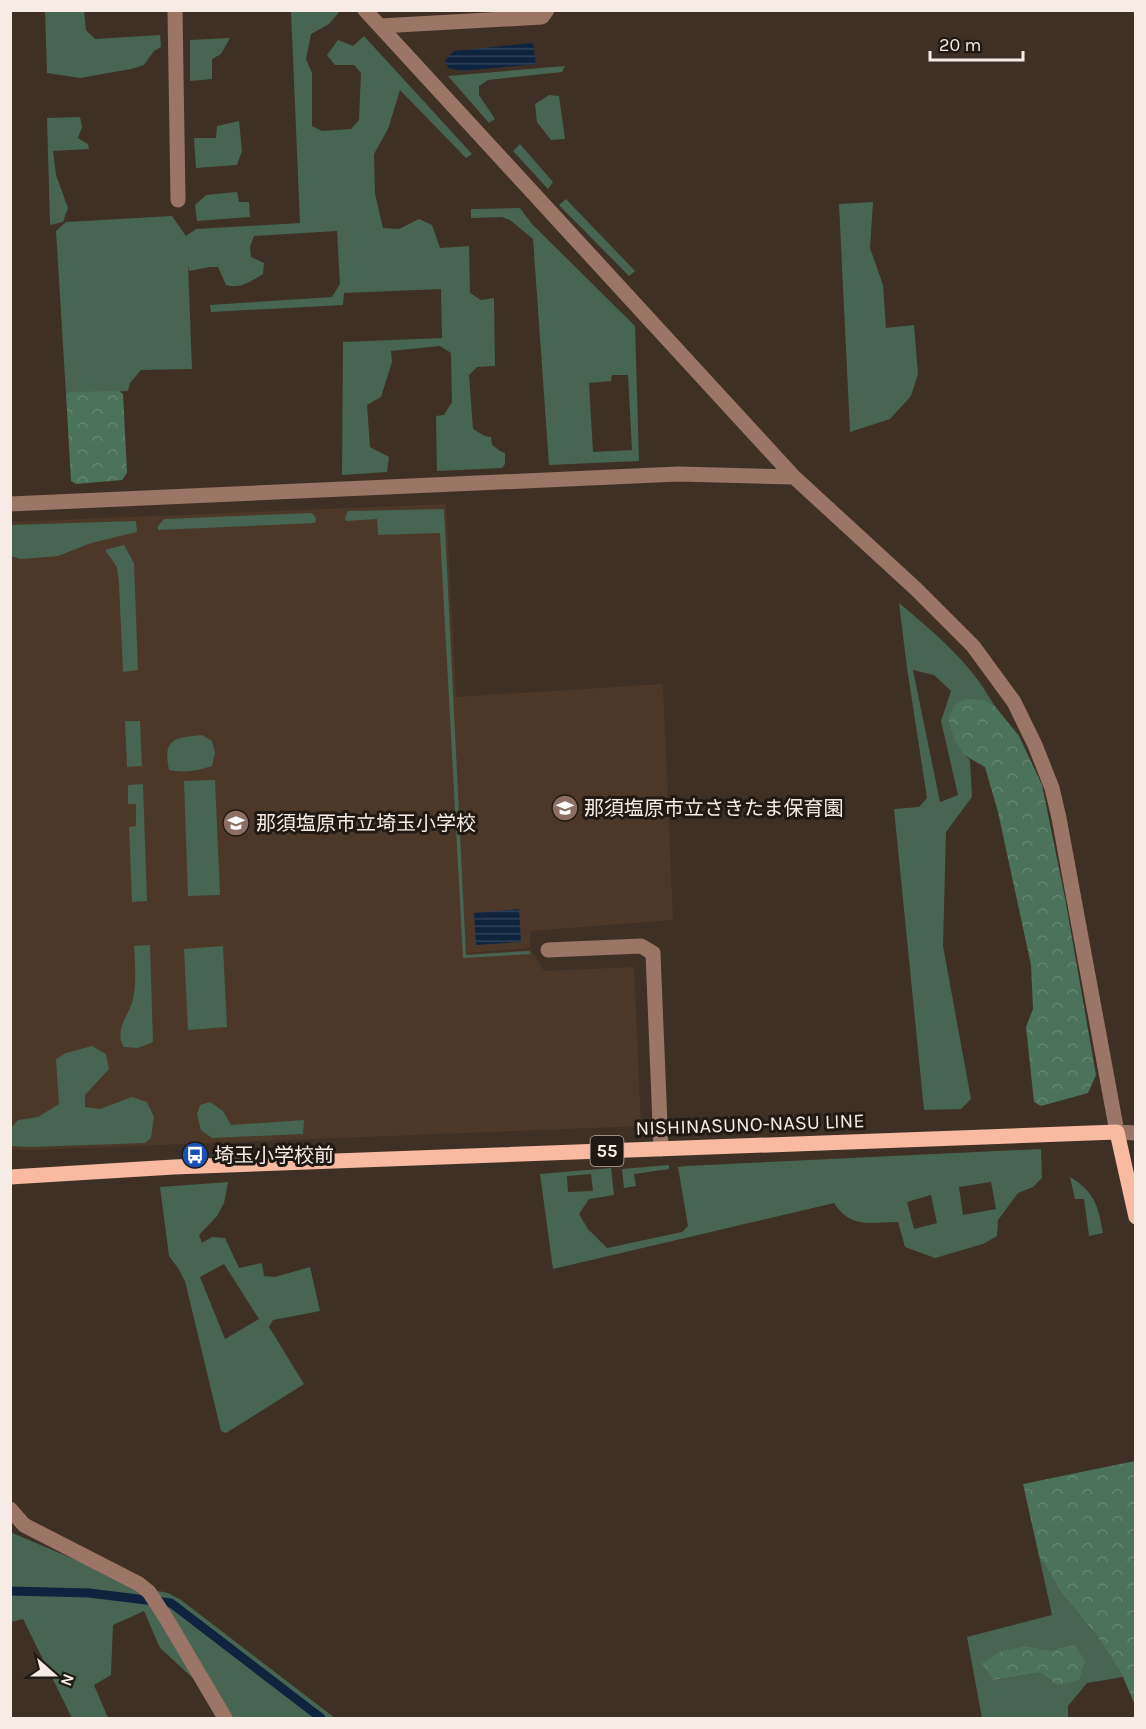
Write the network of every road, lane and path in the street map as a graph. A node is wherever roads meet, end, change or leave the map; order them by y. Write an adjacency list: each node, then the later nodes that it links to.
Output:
1 (175, 10): 5 (street)
2 (365, 10): 4 (street)
3 (546, 10): 4 (street)
4 (380, 26): 6 (street)
5 (178, 200)
6 (794, 477): 7 (street); 9 (street)
7 (10, 504)
8 (548, 950): 11 (street)
9 (1117, 1132): 10 (street); 11 (main road, NISHINASUNO-NASU LINE / 55); 13 (main road)
10 (1136, 1133)
11 (661, 1149): 12 (main road, NISHINASUNO-NASU LINE / 55)
12 (10, 1177)
13 (1136, 1217)
14 (10, 1509): 15 (street)
15 (225, 1719)

